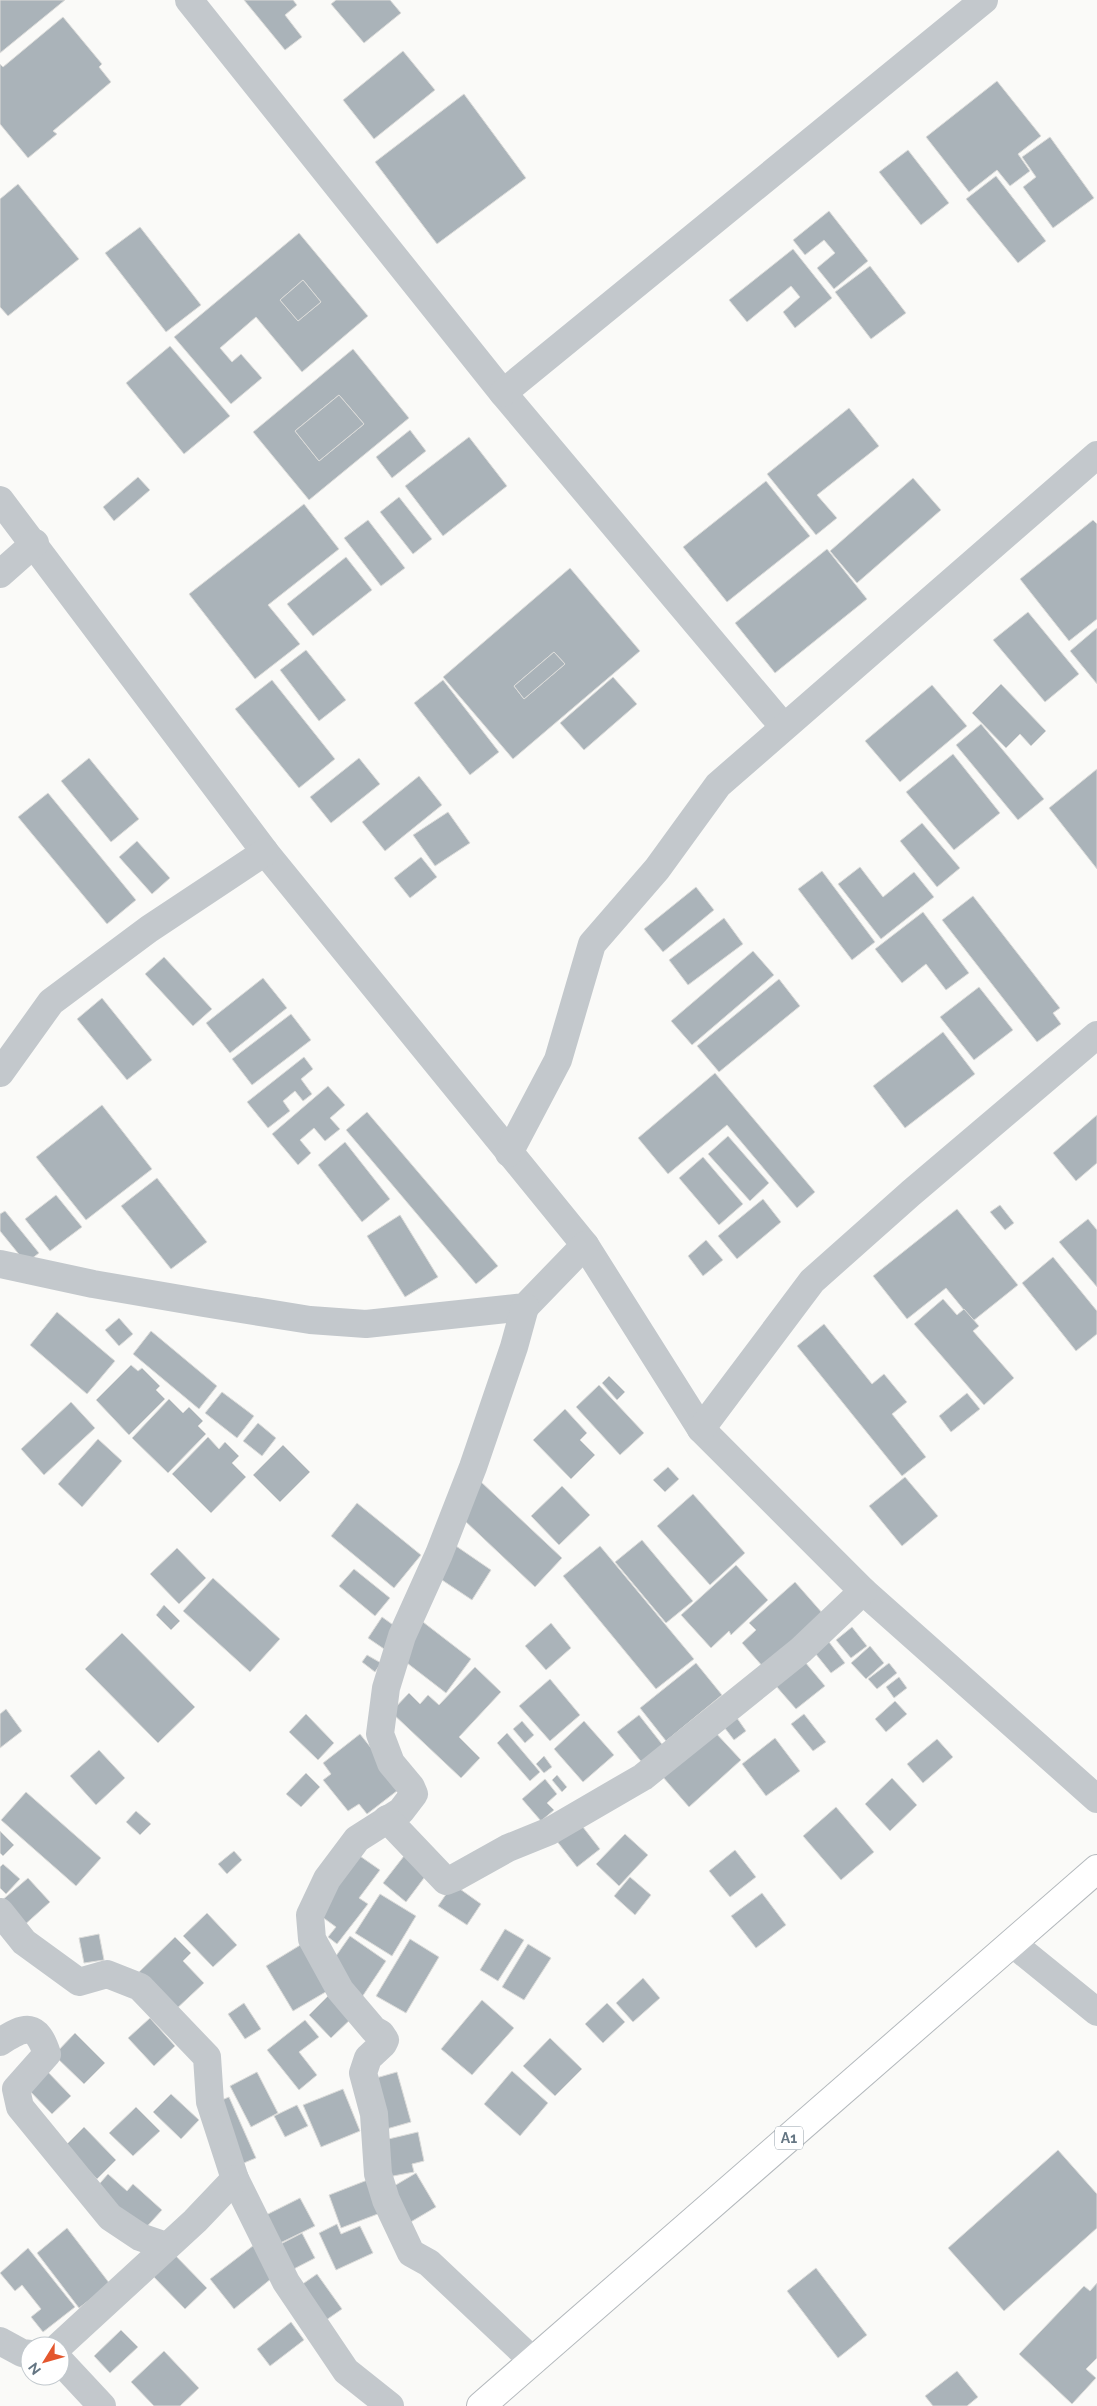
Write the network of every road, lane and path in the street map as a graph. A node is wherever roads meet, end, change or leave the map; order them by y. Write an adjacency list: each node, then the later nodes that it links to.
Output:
1 (189, 0): 3 (street)
2 (984, 0): 3 (street)
3 (503, 393): 8 (street)
4 (1097, 455): 8 (street)
5 (0, 500): 6 (street)
6 (35, 543): 7 (street); 9 (street)
7 (0, 574)
8 (783, 726): 12 (street)
9 (265, 852): 11 (street); 12 (street)
10 (1097, 1035): 16 (street)
11 (0, 1073)
12 (509, 1152): 13 (street)
13 (585, 1246): 15 (street); 16 (street)
14 (0, 1264): 15 (street)
15 (525, 1307): 19 (street)
16 (701, 1429): 17 (street)
17 (863, 1591): 18 (street); 19 (street)
18 (1097, 1799)
19 (387, 1819): 30 (street)
20 (1097, 1869): 22 (highway, A1)
21 (0, 1912): 25 (street)
22 (1012, 1943): 23 (street); 30 (highway, A1)
23 (1097, 2012)
24 (0, 2042): 26 (street)
25 (235, 2179): 26 (street); 33 (street)
26 (166, 2246): 27 (street)
27 (70, 2336)
28 (0, 2341): 29 (street)
29 (20, 2352)
30 (533, 2361): 34 (highway, A1)
31 (70, 2372): 32 (street)
32 (102, 2406)
33 (390, 2406)
34 (480, 2406)

